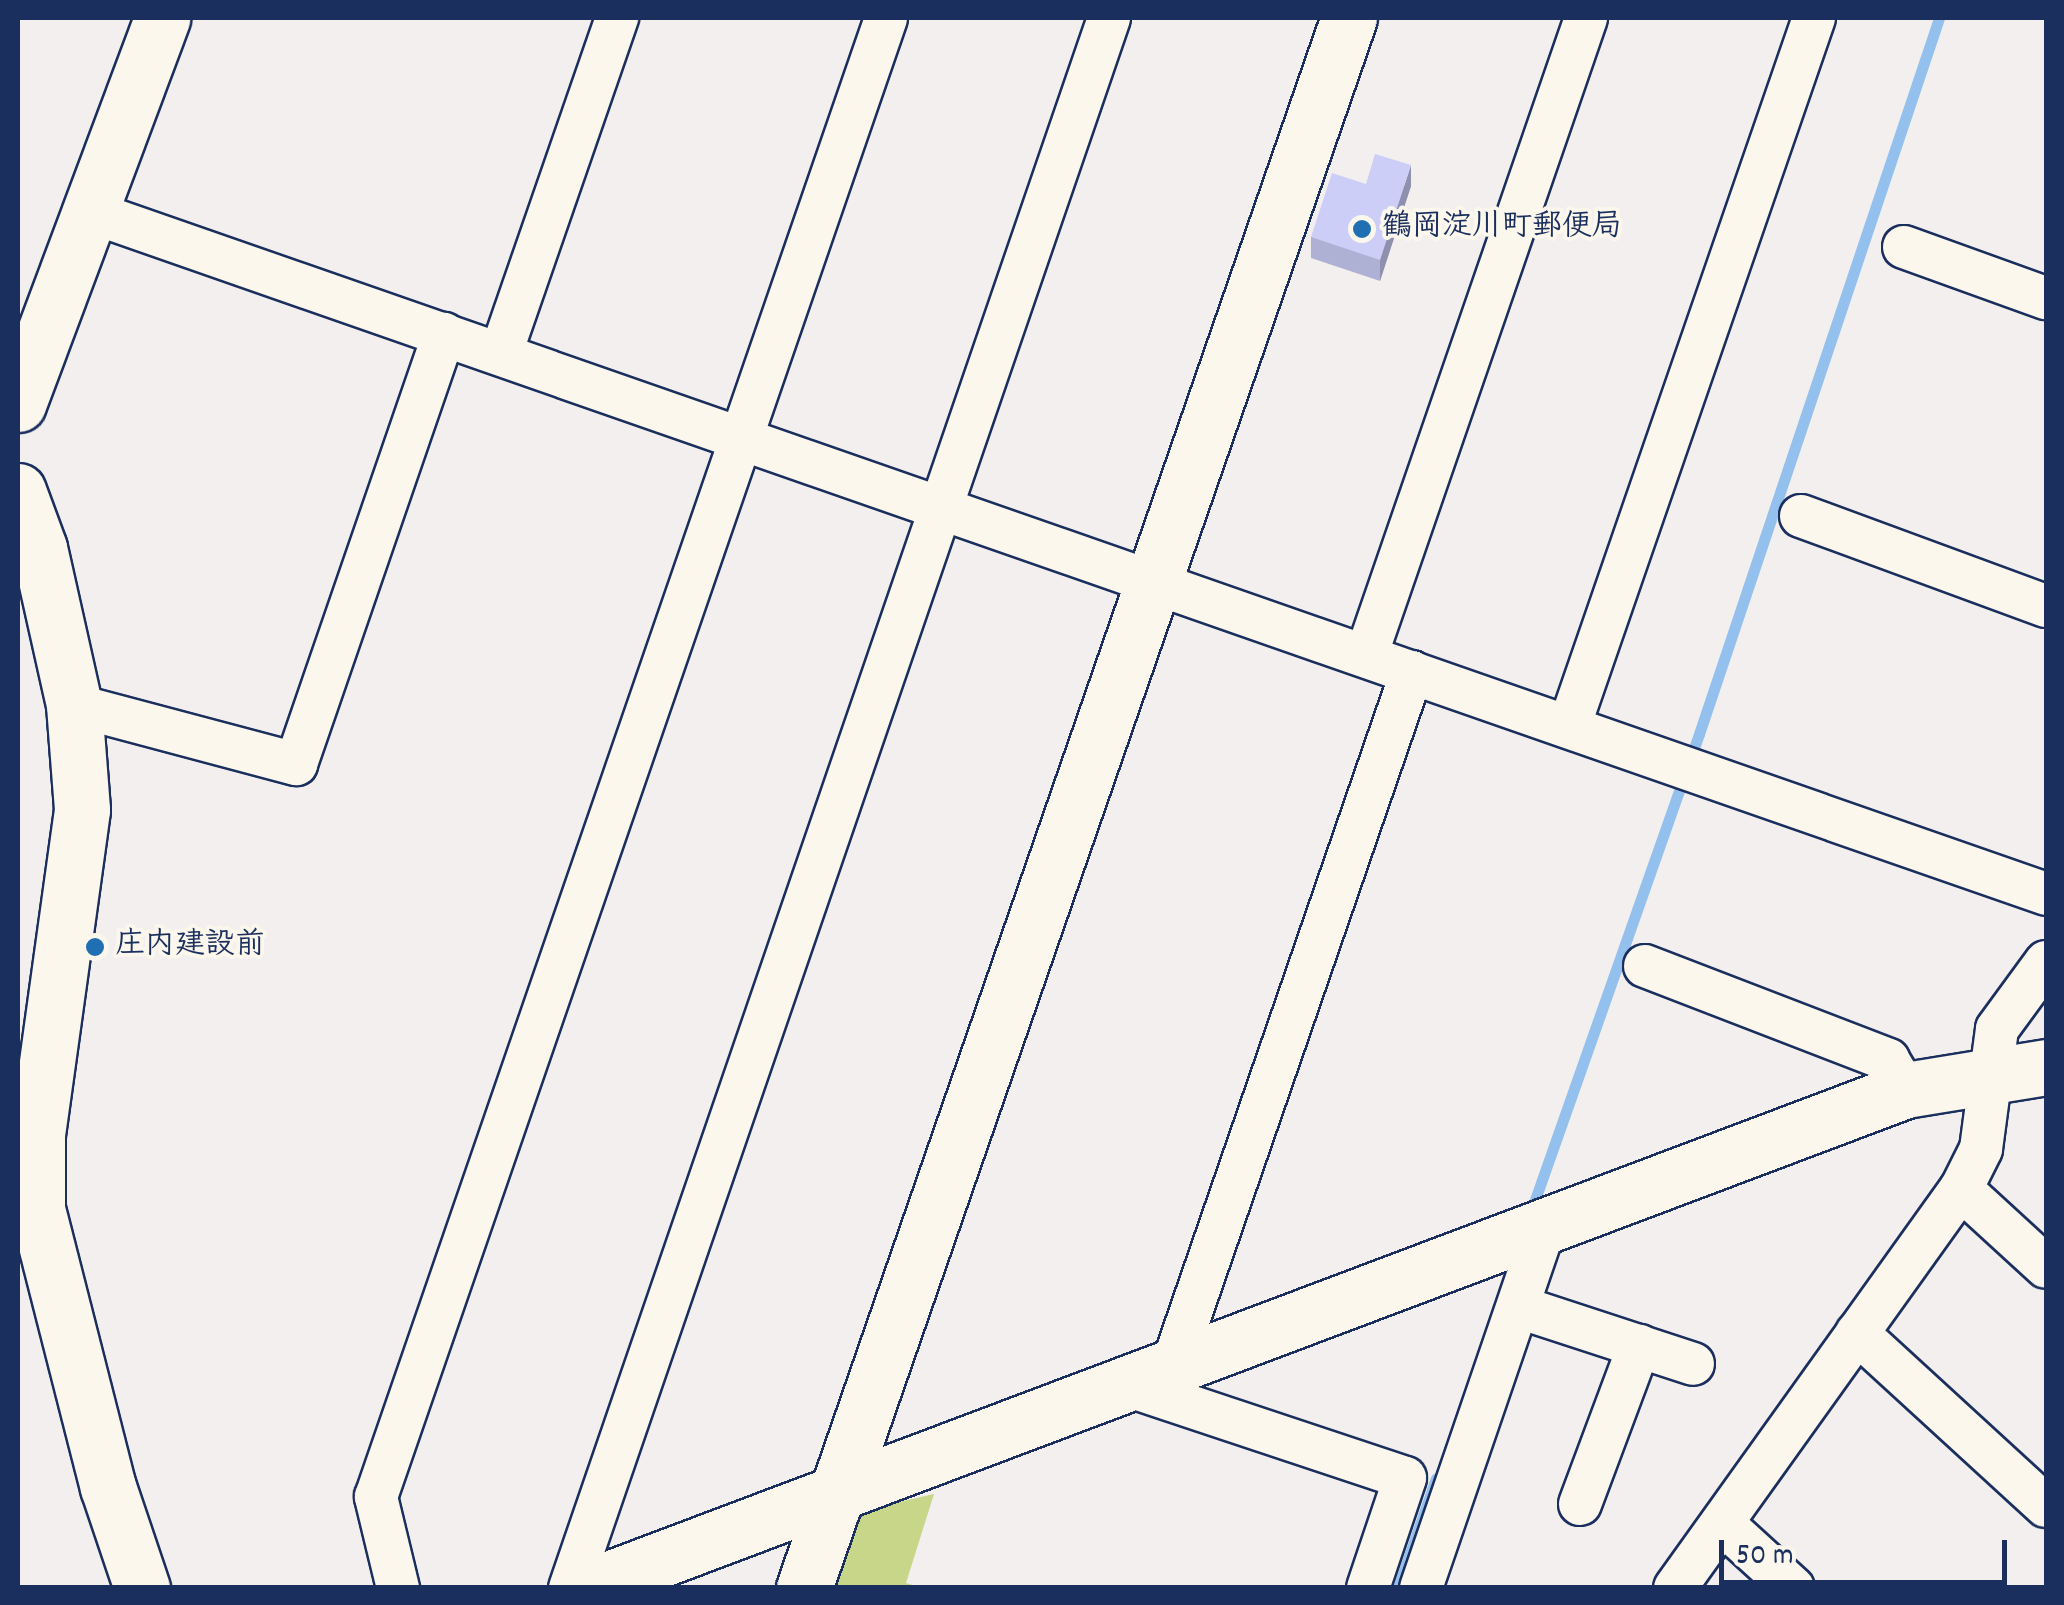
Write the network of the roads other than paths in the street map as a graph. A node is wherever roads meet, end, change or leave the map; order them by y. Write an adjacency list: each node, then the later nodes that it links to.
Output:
1 (162, 18): 8 (street)
2 (616, 18): 12 (street)
3 (886, 18): 14 (street)
4 (1110, 18): 16 (street)
5 (1349, 18): 18 (street)
6 (1586, 18): 20 (street)
7 (1814, 18): 23 (street)
8 (94, 213): 11 (street); 13 (street)
9 (1904, 248): 10 (street)
10 (2046, 298)
11 (444, 334): 12 (street); 22 (street)
12 (501, 353): 14 (street)
13 (18, 404)
14 (742, 437): 16 (street); 45 (street)
15 (18, 491): 22 (street)
16 (940, 507): 18 (street); 46 (street)
17 (1801, 516): 19 (street)
18 (1155, 582): 20 (street); 40 (street)
19 (2046, 606)
20 (1366, 656): 21 (street)
21 (1412, 672): 23 (street); 37 (street)
22 (74, 705): 30 (street)
23 (1569, 727): 24 (street)
24 (2046, 894)
25 (2046, 962): 28 (street)
26 (1646, 966): 29 (street)
27 (2046, 1068): 28 (street)
28 (1990, 1072): 29 (street); 31 (street)
29 (1906, 1090): 32 (street)
30 (27, 1144): 44 (street)
31 (1961, 1189): 33 (street); 35 (street)
32 (1547, 1221): 34 (street); 37 (street)
33 (2046, 1266)
34 (1520, 1307): 36 (street); 50 (street)
35 (1856, 1334): 42 (street); 43 (street)
36 (1639, 1346): 38 (street); 41 (street)
37 (1173, 1364): 39 (street)
38 (1694, 1364)
39 (1123, 1384): 40 (street); 49 (street)
40 (836, 1493): 47 (street); 48 (street)
41 (1580, 1504)
42 (2046, 1506)
43 (1723, 1524): 51 (street); 52 (street)
44 (142, 1588)
45 (398, 1588)
46 (570, 1588)
47 (585, 1588)
48 (804, 1588)
49 (1368, 1588)
50 (1421, 1588)
51 (1674, 1588)
52 (1793, 1588)

